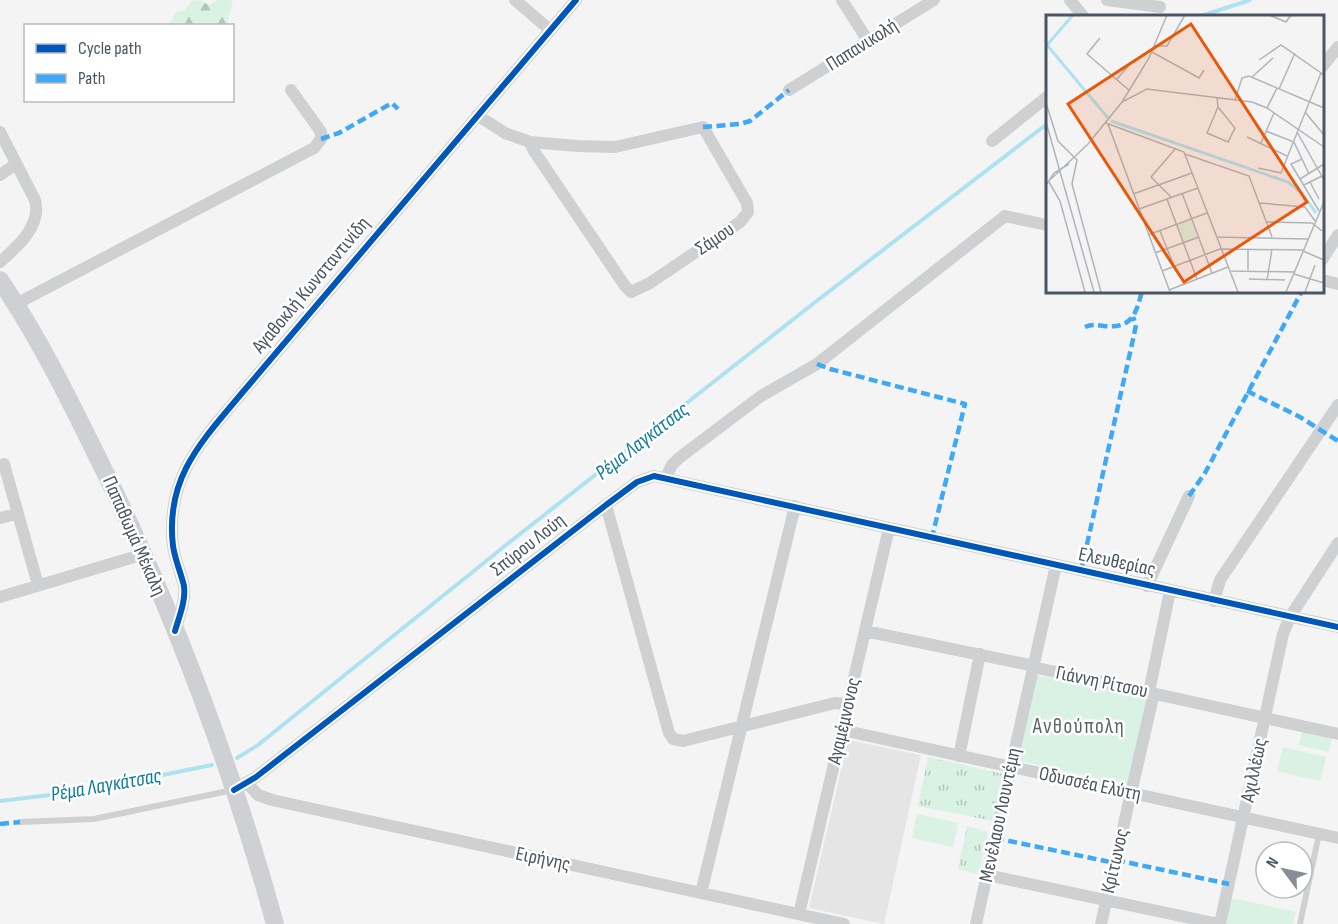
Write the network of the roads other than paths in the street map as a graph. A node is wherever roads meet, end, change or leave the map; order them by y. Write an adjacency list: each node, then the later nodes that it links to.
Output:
1 (515, 0): 9 (street)
2 (576, 0): 9 (street, Αγαθοκλή Κωνσταντινίδη)
3 (842, 0): 10 (street)
4 (934, 0): 10 (street, Παπανικολή)
5 (1071, 0): 8 (street)
6 (1107, 0): 7 (street)
7 (1160, 7)
8 (1082, 15)
9 (550, 30): 16 (street, Αγαθοκλή Κωνσταντινίδη)
10 (868, 41): 14 (street, Παπανικολή)
11 (1338, 47): 12 (street)
12 (1323, 66)
13 (291, 90): 29 (street)
14 (789, 90)
15 (1046, 98): 18 (street)
16 (477, 115): 19 (street, Σάμου); 49 (street, Αγαθοκλή Κωνσταντινίδη)
17 (0, 132): 20 (street)
18 (992, 141)
19 (530, 142): 19 (street, Σάμου)
20 (16, 164): 21 (street); 25 (street)
21 (0, 175)
22 (1046, 225): 32 (street)
23 (1338, 235): 24 (street)
24 (1323, 258)
25 (0, 262)
26 (0, 280): 29 (street, Παπαθωμά Μέκαλη)
27 (1323, 280): 28 (street)
28 (1338, 284)
29 (16, 304): 40 (street, Παπαθωμά Μέκαλη)
30 (1338, 405): 46 (street)
31 (4, 464): 36 (street)
32 (666, 477): 34 (street, Σπύρου Λούη); 35 (street, Σπύρου Λούη)
33 (1189, 496): 43 (street)
34 (606, 505): 56 (street); 61 (street, Σπύρου Λούη)
35 (795, 506): 38 (street, Σπύρου Λούη); 56 (street)
36 (17, 514): 37 (street); 42 (street)
37 (0, 518)
38 (889, 528): 41 (street, Ελευθερίας); 50 (street, Αγαμέμνονoς)
39 (1338, 543): 47 (street, Αχιλλέως)
40 (144, 554): 42 (street); 49 (street, Παπαθωμά Μέκαλη)
41 (1056, 566): 43 (street, Ελευθερίας); 52 (street, Μενέλαου Λουντέμη)
42 (38, 585): 45 (street)
43 (1147, 586): 44 (street, Ελευθερίας)
44 (1170, 591): 46 (street, Ελευθερίας); 53 (street, Κρίτωνος)
45 (0, 597)
46 (1214, 601): 47 (street, Ελευθερίας)
47 (1290, 617): 48 (street, Ελευθερίας); 55 (street, Αχιλλέως)
48 (1338, 627)
49 (175, 631): 61 (street, Παπαθωμά Μέκαλη)
50 (865, 631): 51 (street, Γιάννη Ρίτσου); 54 (street, Αγαμέμνονoς)
51 (980, 654): 52 (street, Γιάννη Ρίτσου); 59 (street)
52 (1033, 666): 53 (street, Γιάννη Ρίτσου); 60 (street, Μενέλαου Λουντέμη)
53 (1152, 693): 55 (street, Γιάννη Ρίτσου); 62 (street, Κρίτωνος)
54 (848, 704): 56 (street); 57 (street, Αγαμέμνονoς)
55 (1265, 718): 58 (street, Γιάννη Ρίτσου); 63 (street, Αχιλλέως)
56 (742, 726): 68 (street)
57 (842, 730): 59 (street, Οδυσσέα Ελύτη); 70 (street, Αγαμέμνονoς)
58 (1338, 734)
59 (959, 756): 60 (street, Οδυσσέα Ελύτη)
60 (1011, 767): 62 (street, Οδυσσέα Ελύτη); 67 (street, Μενέλαου Λουντέμη)
61 (240, 787): 64 (lane); 68 (street, Ειρήνης); 71 (street, Παπαθωμά Μέκαλη)
62 (1131, 793): 63 (street, Οδυσσέα Ελύτη); 69 (street, Κρίτωνος)
63 (1244, 818): 65 (street, Οδυσσέα Ελύτη); 75 (street, Αχιλλέως)
64 (20, 822)
65 (1319, 834): 66 (street, Οδυσσέα Ελύτη); 76 (lane)
66 (1338, 838)
67 (987, 875): 69 (street); 73 (street, Μενέλαου Λουντέμη)
68 (701, 892): 70 (street, Ειρήνης)
69 (1106, 900): 74 (street, Κρίτωνος); 75 (street)
70 (799, 914): 72 (street, Ειρήνης)
71 (275, 924)
72 (844, 924)
73 (976, 924)
74 (1101, 924)
75 (1220, 924)
76 (1300, 924)

